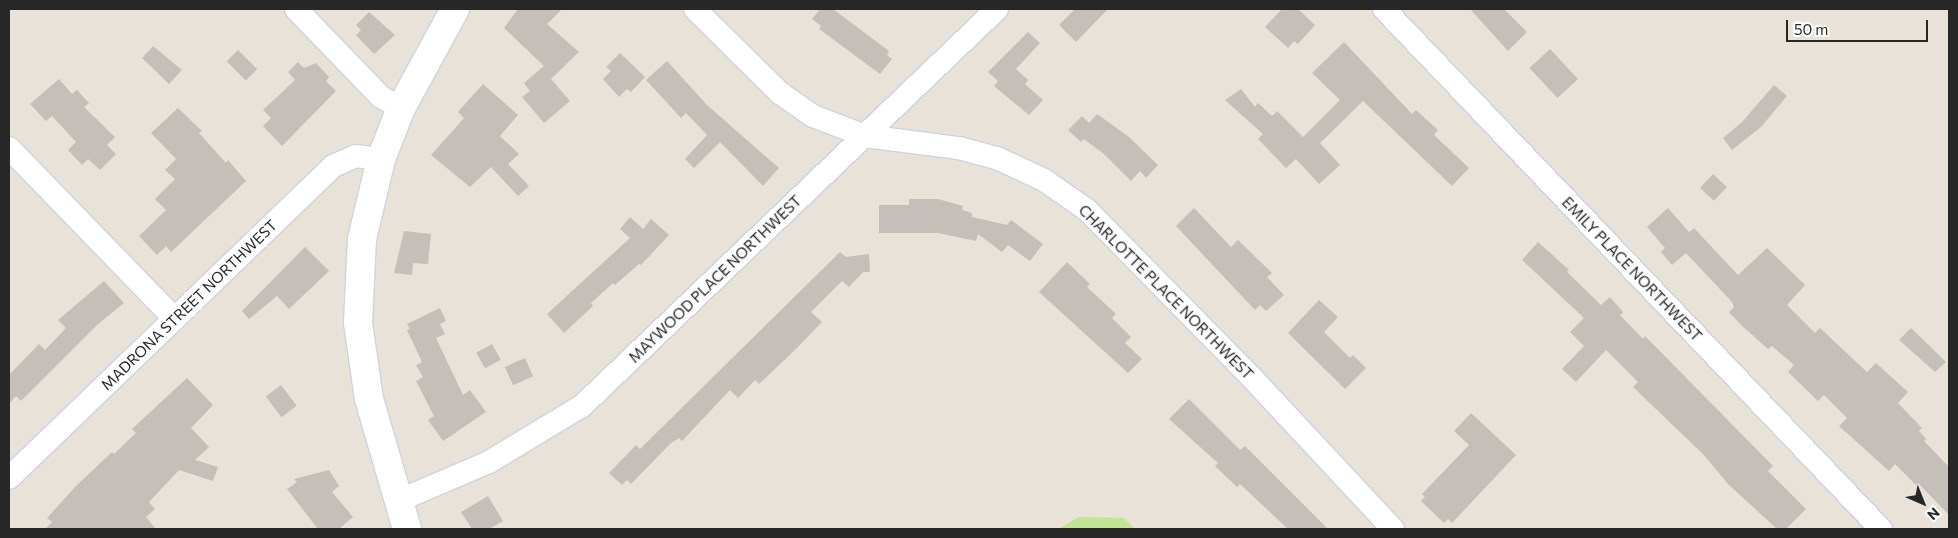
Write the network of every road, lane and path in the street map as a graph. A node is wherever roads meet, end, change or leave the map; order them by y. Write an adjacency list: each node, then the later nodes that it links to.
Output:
1 (296, 9): 6 (street)
2 (455, 9): 6 (street)
3 (695, 9): 7 (street, CHARLOTTE PLACE NORTHWEST)
4 (997, 9): 7 (street, MAYWOOD PLACE NORTHWEST)
5 (1384, 9): 15 (street, EMILY PLACE NORTHWEST)
6 (400, 108): 9 (street)
7 (865, 136): 12 (street, MAYWOOD PLACE NORTHWEST); 14 (street, CHARLOTTE PLACE NORTHWEST)
8 (9, 148): 10 (street)
9 (381, 159): 10 (street, MADRONA STREET NORTHWEST); 12 (street)
10 (175, 318): 11 (street, MADRONA STREET NORTHWEST)
11 (9, 478)
12 (398, 501): 13 (street)
13 (407, 529)
14 (1392, 529)
15 (1881, 529)

